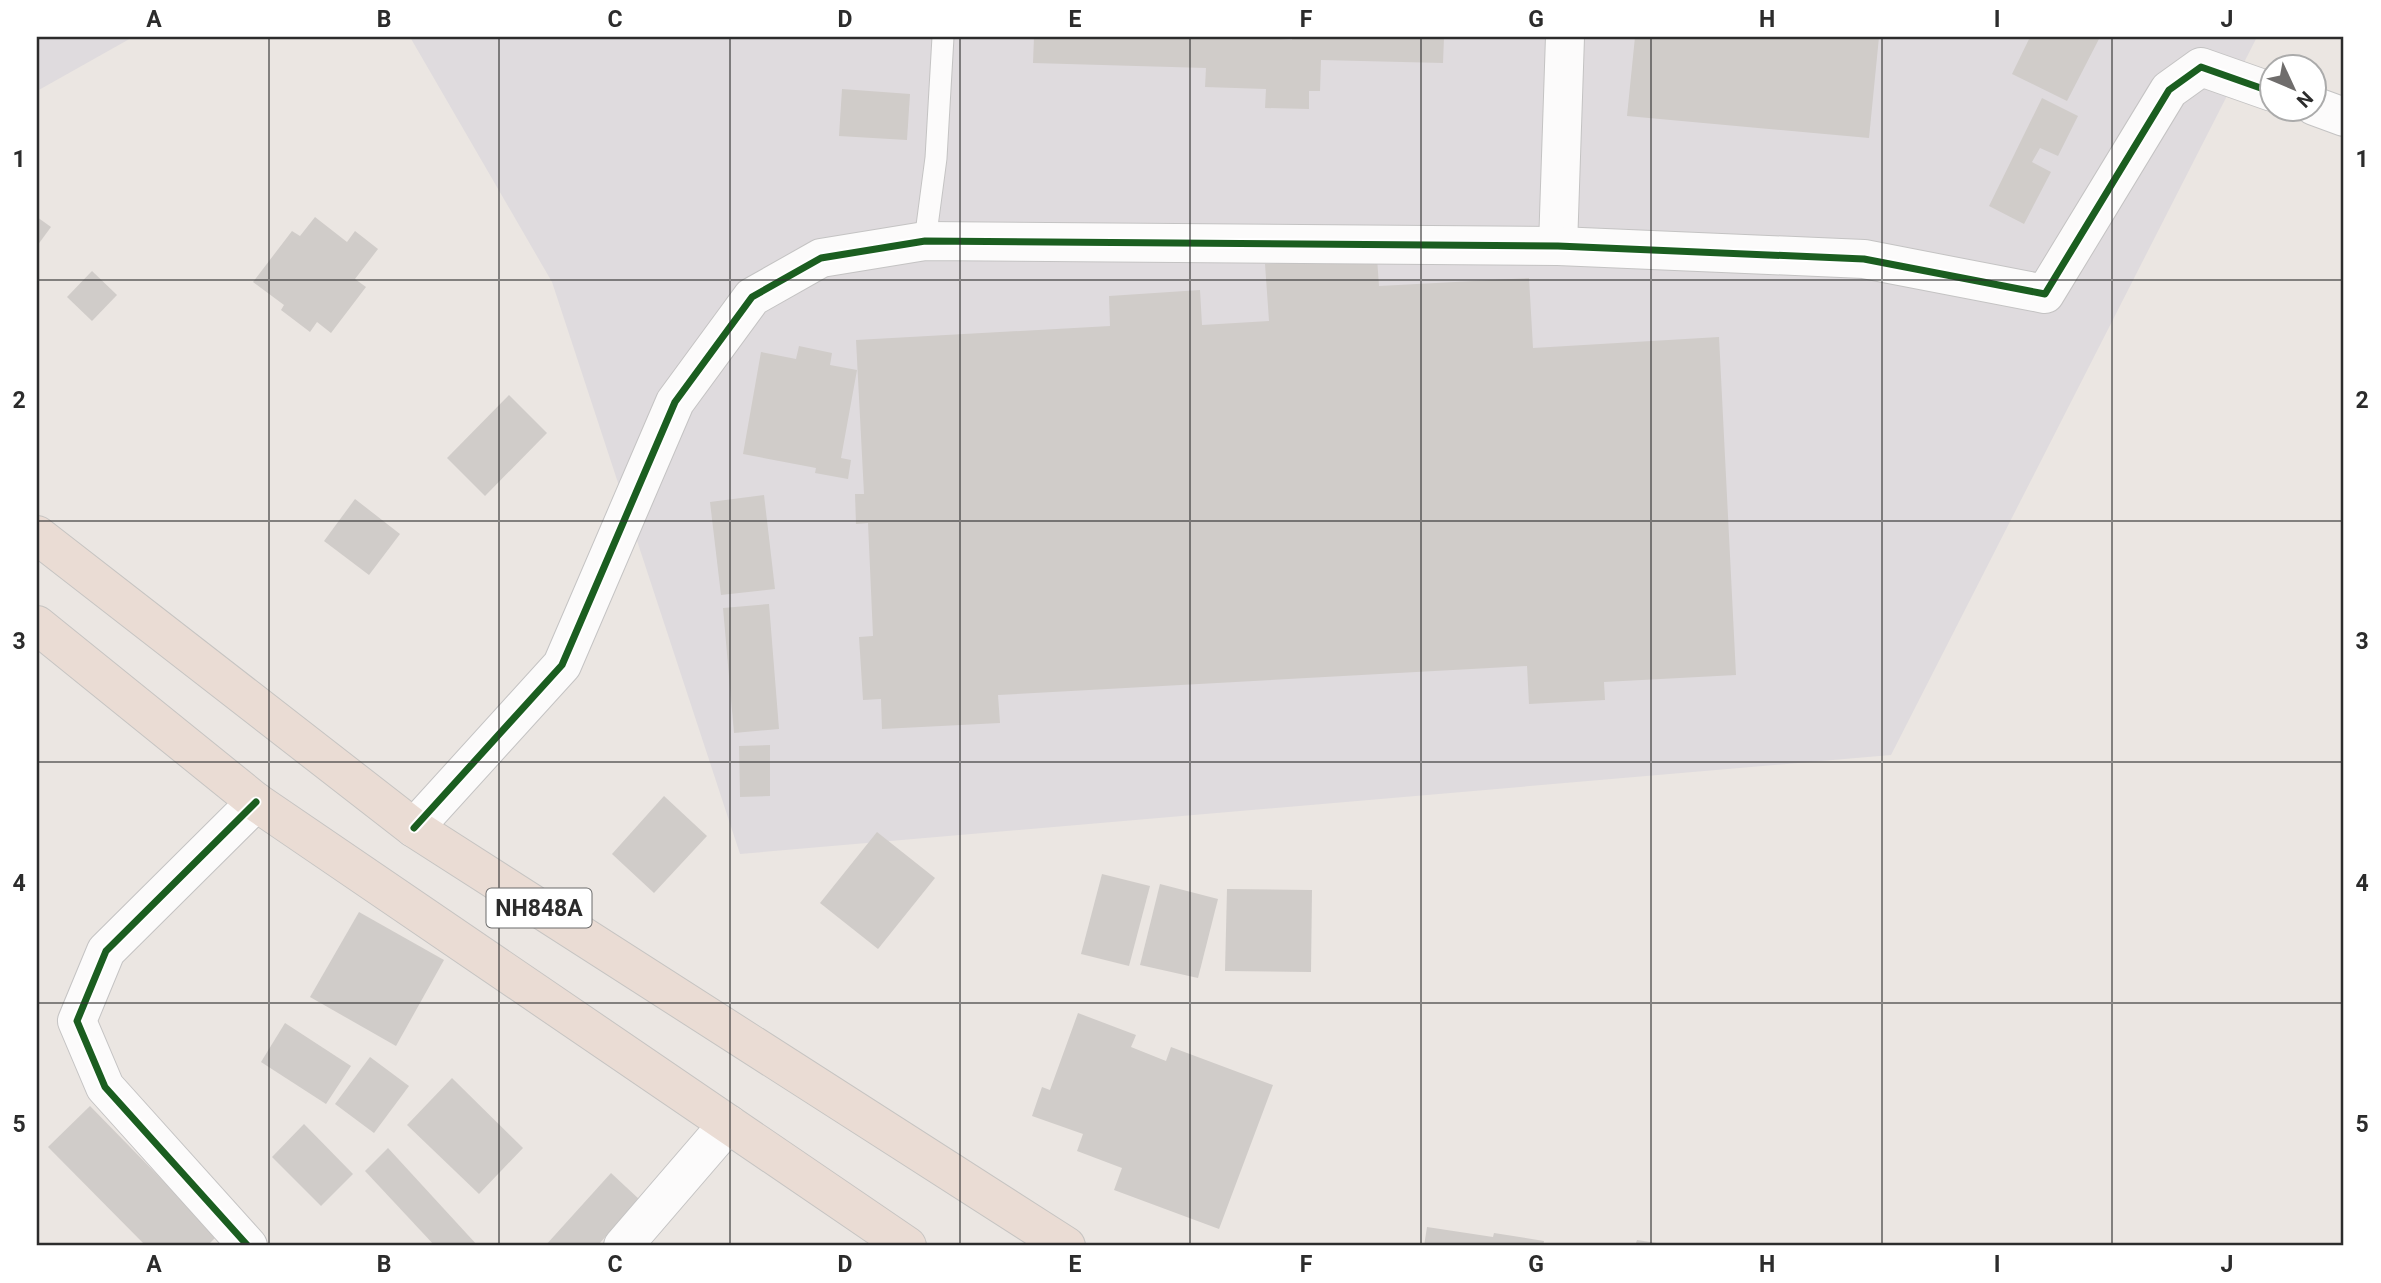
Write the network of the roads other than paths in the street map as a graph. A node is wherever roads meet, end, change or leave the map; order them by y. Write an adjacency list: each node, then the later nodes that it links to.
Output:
1 (943, 37): 4 (lane)
2 (1565, 37): 5 (street)
3 (2258, 87): 5 (street)
4 (925, 241): 5 (street); 9 (street)
5 (1558, 246)
6 (37, 536): 9 (highway, NH848A)
7 (37, 625): 8 (highway, NH848A)
8 (256, 802): 10 (highway, NH848A); 11 (street)
9 (414, 828): 14 (highway, NH848A)
10 (728, 1124): 12 (street); 13 (highway, NH848A)
11 (248, 1246)
12 (623, 1246)
13 (907, 1246)
14 (1066, 1246)

